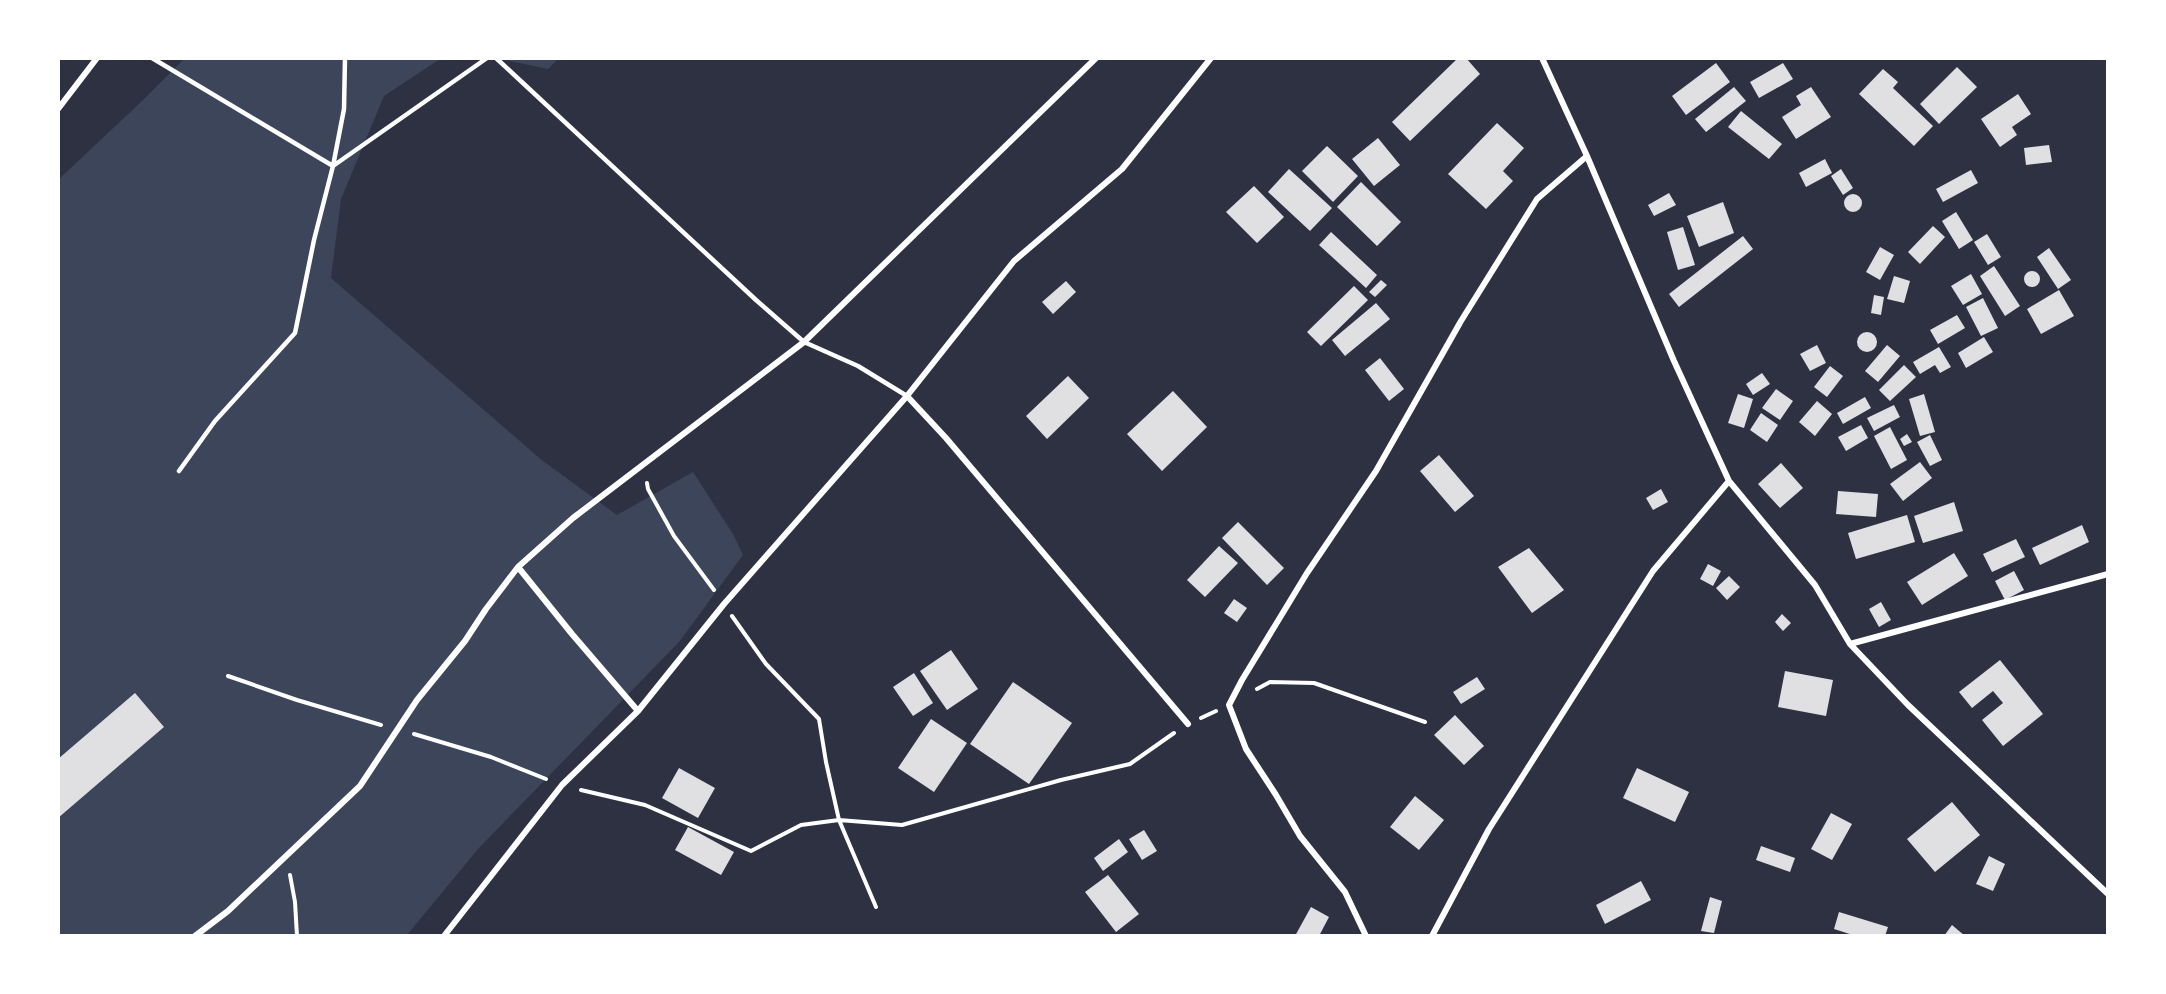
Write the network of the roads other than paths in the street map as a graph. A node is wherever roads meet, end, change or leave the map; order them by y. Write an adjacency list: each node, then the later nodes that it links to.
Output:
1 (97, 58): 9 (street)
2 (152, 58): 11 (lane)
3 (345, 58): 11 (lane)
4 (487, 58): 11 (lane)
5 (496, 58): 12 (lane)
6 (1096, 58): 12 (street)
7 (1211, 58): 13 (street)
8 (1542, 58): 10 (street)
9 (58, 109)
10 (1587, 156): 15 (street); 24 (street)
11 (333, 166): 14 (lane)
12 (804, 342): 13 (lane); 16 (street)
13 (907, 396): 19 (street); 20 (street)
14 (179, 471)
15 (1729, 481): 18 (street); 25 (street)
16 (518, 567): 19 (street); 22 (street)
17 (2108, 574): 18 (street)
18 (1850, 644): 21 (street)
19 (638, 711): 23 (street)
20 (1188, 724)
21 (2108, 894)
22 (195, 936)
23 (444, 936)
24 (1366, 936)
25 (1432, 936)

